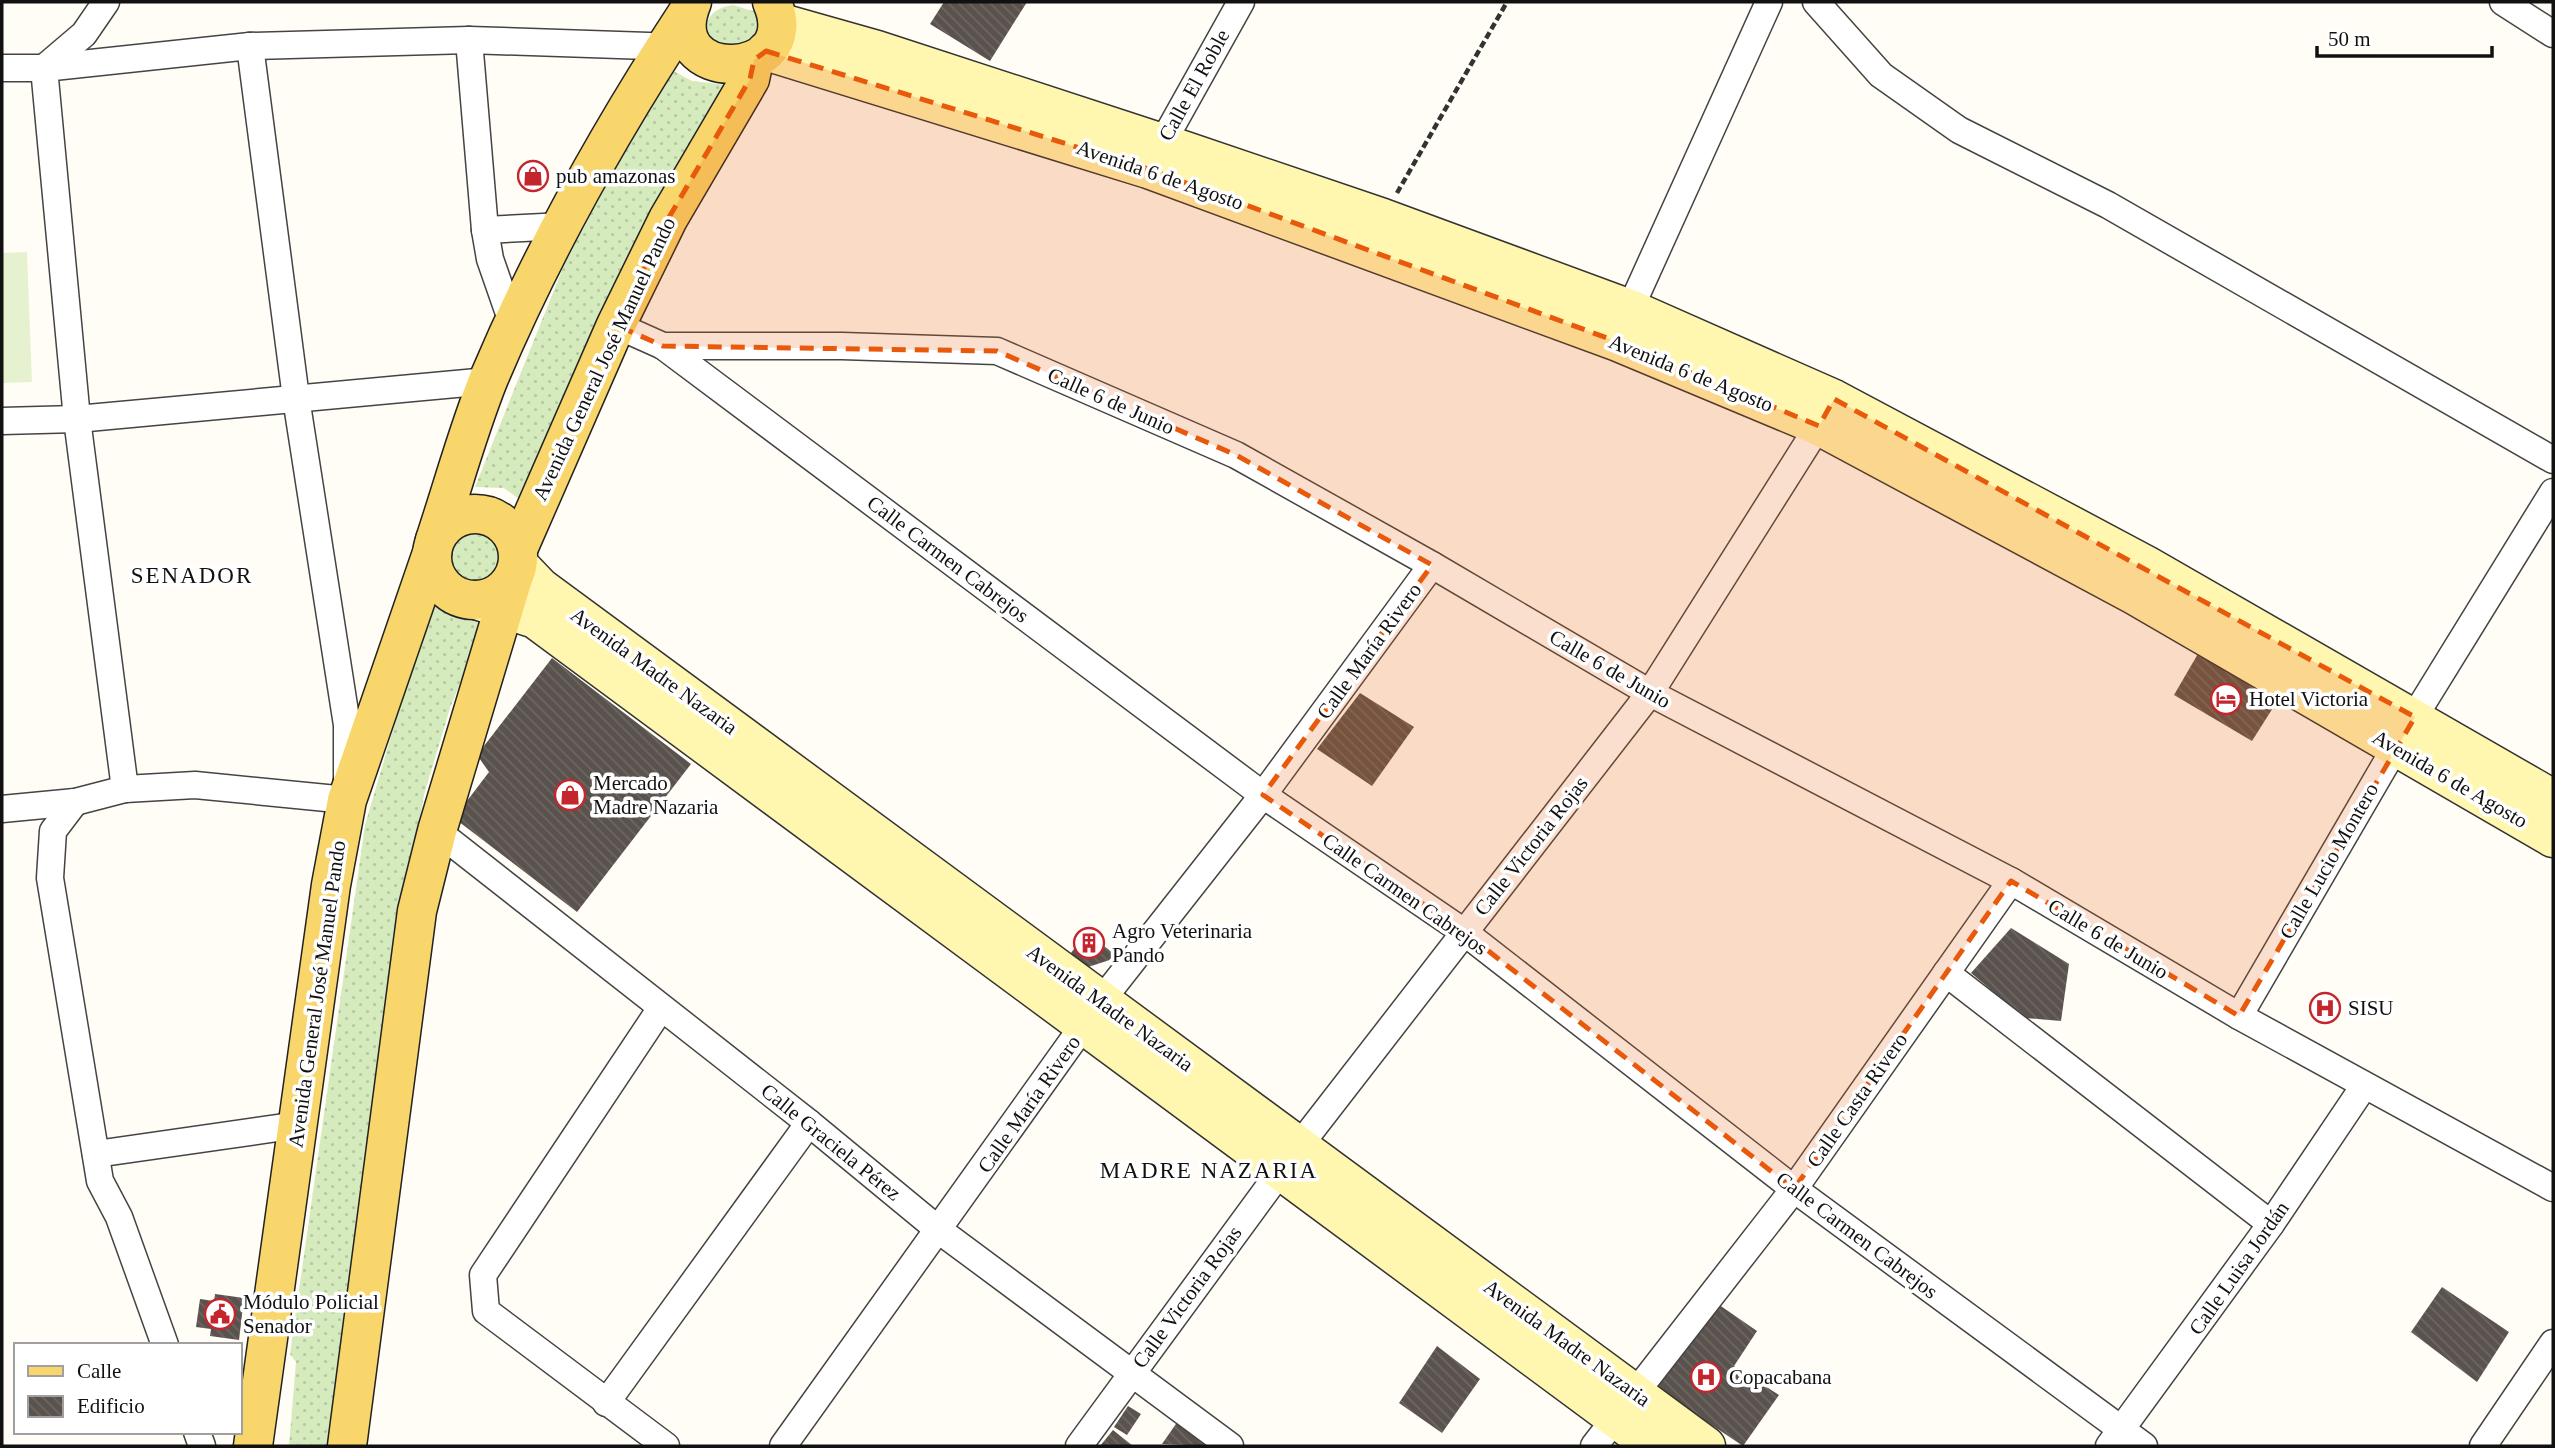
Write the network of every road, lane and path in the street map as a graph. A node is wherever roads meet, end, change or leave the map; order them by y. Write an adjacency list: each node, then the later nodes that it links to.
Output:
1 (106, 2): 14 (street)
2 (1241, 2): 15 (street, Calle El Roble)
3 (1507, 2): 16 (path)
4 (1769, 2): 19 (street)
5 (1816, 2): 28 (street)
6 (2503, 2): 9 (street)
7 (690, 7): 12 (main road, Avenida General José Manuel Pando)
8 (772, 27): 12 (main road); 15 (main road, Avenida 6 de Agosto); 21 (main road, Avenida General José Manuel Pando)
9 (2553, 34)
10 (469, 40): 11 (street); 12 (street); 18 (street)
11 (250, 46): 14 (street); 24 (street)
12 (682, 48): 17 (main road, Avenida General José Manuel Pando)
13 (2, 68): 14 (street)
14 (44, 68): 26 (street)
15 (1155, 156): 16 (main road, Avenida 6 de Agosto); 25 (main road, Avenida 6 de Agosto)
16 (1383, 218): 19 (main road, Avenida 6 de Agosto)
17 (563, 226): 18 (street); 20 (main road, Avenida General José Manuel Pando)
18 (485, 230): 20 (street)
19 (1630, 309): 25 (main road, Avenida 6 de Agosto)
20 (513, 325): 23 (main road, Avenida General José Manuel Pando)
21 (616, 325): 22 (street, Calle 6 de Junio); 32 (main road, Avenida General José Manuel Pando)
22 (663, 346): 31 (street, Calle 6 de Junio); 36 (street, Calle Carmen Cabrejos)
23 (488, 381): 24 (street); 30 (main road, Avenida General José Manuel Pando)
24 (296, 398): 26 (street); 38 (street)
25 (1827, 412): 33 (street, Calle Victoria Rojas); 34 (main road, Avenida 6 de Agosto)
26 (77, 419): 27 (street); 35 (street)
27 (2, 421)
28 (2553, 460)
29 (2553, 492): 34 (street, Calle Lucio Montero)
30 (433, 546): 32 (main road); 32 (main road); 38 (main road, Avenida General José Manuel Pando)
31 (1432, 565): 33 (street, Calle 6 de Junio); 36 (street, Calle María Rivero)
32 (506, 580): 41 (main road, Avenida General José Manuel Pando); 47 (main road, Avenida Madre Nazaria)
33 (1650, 693): 43 (street, Calle 6 de Junio); 44 (street, Calle Victoria Rojas)
34 (2405, 732): 37 (main road, Avenida 6 de Agosto); 42 (main road, Avenida 6 de Agosto); 48 (street, Calle Lucio Montero)
35 (124, 789): 38 (street); 39 (street)
36 (1263, 795): 44 (street, Calle Carmen Cabrejos); 47 (street, Calle María Rivero)
37 (2553, 799)
38 (347, 800): 51 (main road, Avenida General José Manuel Pando)
39 (75, 802): 40 (street); 52 (street)
40 (2, 809)
41 (437, 831): 46 (street, Calle Graciela Pérez); 65 (main road, Avenida General José Manuel Pando)
42 (2553, 838)
43 (2011, 881): 45 (street, Calle Casta Rivero); 48 (street, Calle 6 de Junio)
44 (1464, 932): 53 (street, Calle Victoria Rojas); 55 (street, Calle Carmen Cabrejos)
45 (1947, 973): 55 (street, Calle Casta Rivero); 56 (street)
46 (661, 1008): 50 (street, Calle Graciela Pérez); 61 (street)
47 (1093, 1013): 53 (main road, Avenida Madre Nazaria); 57 (street, Calle María Rivero)
48 (2239, 1016): 49 (street, Calle 6 de Junio)
49 (2364, 1086): 54 (street, Calle 6 de Junio); 56 (street, Calle Luisa Jordán)
50 (809, 1123): 57 (street, Calle Graciela Pérez); 61 (street)
51 (298, 1125): 52 (street); 64 (main road, Avenida General José Manuel Pando)
52 (96, 1154): 58 (street)
53 (1290, 1158): 60 (street, Calle Victoria Rojas); 62 (main road, Avenida Madre Nazaria)
54 (2553, 1188)
55 (1794, 1189): 62 (street, Calle Casta Rivero); 63 (street, Calle Carmen Cabrejos)
56 (2271, 1224): 63 (street, Calle Luisa Jordán)
57 (940, 1231): 60 (street, Calle Graciela Pérez); 67 (street, Calle María Rivero)
58 (164, 1343)
59 (2553, 1343): 73 (street)
60 (1132, 1372): 68 (street, Calle Victoria Rojas); 69 (street, Calle Graciela Pérez)
61 (606, 1404): 66 (street)
62 (1615, 1419): 70 (main road, Avenida Madre Nazaria); 71 (main road, Avenida Madre Nazaria)
63 (2115, 1439): 72 (street, Calle Carmen Cabrejos)
64 (253, 1446)
65 (347, 1446)
66 (666, 1446)
67 (783, 1446)
68 (1079, 1446)
69 (1230, 1446)
70 (1653, 1446)
71 (1706, 1446)
72 (2144, 1446)
73 (2483, 1446)

